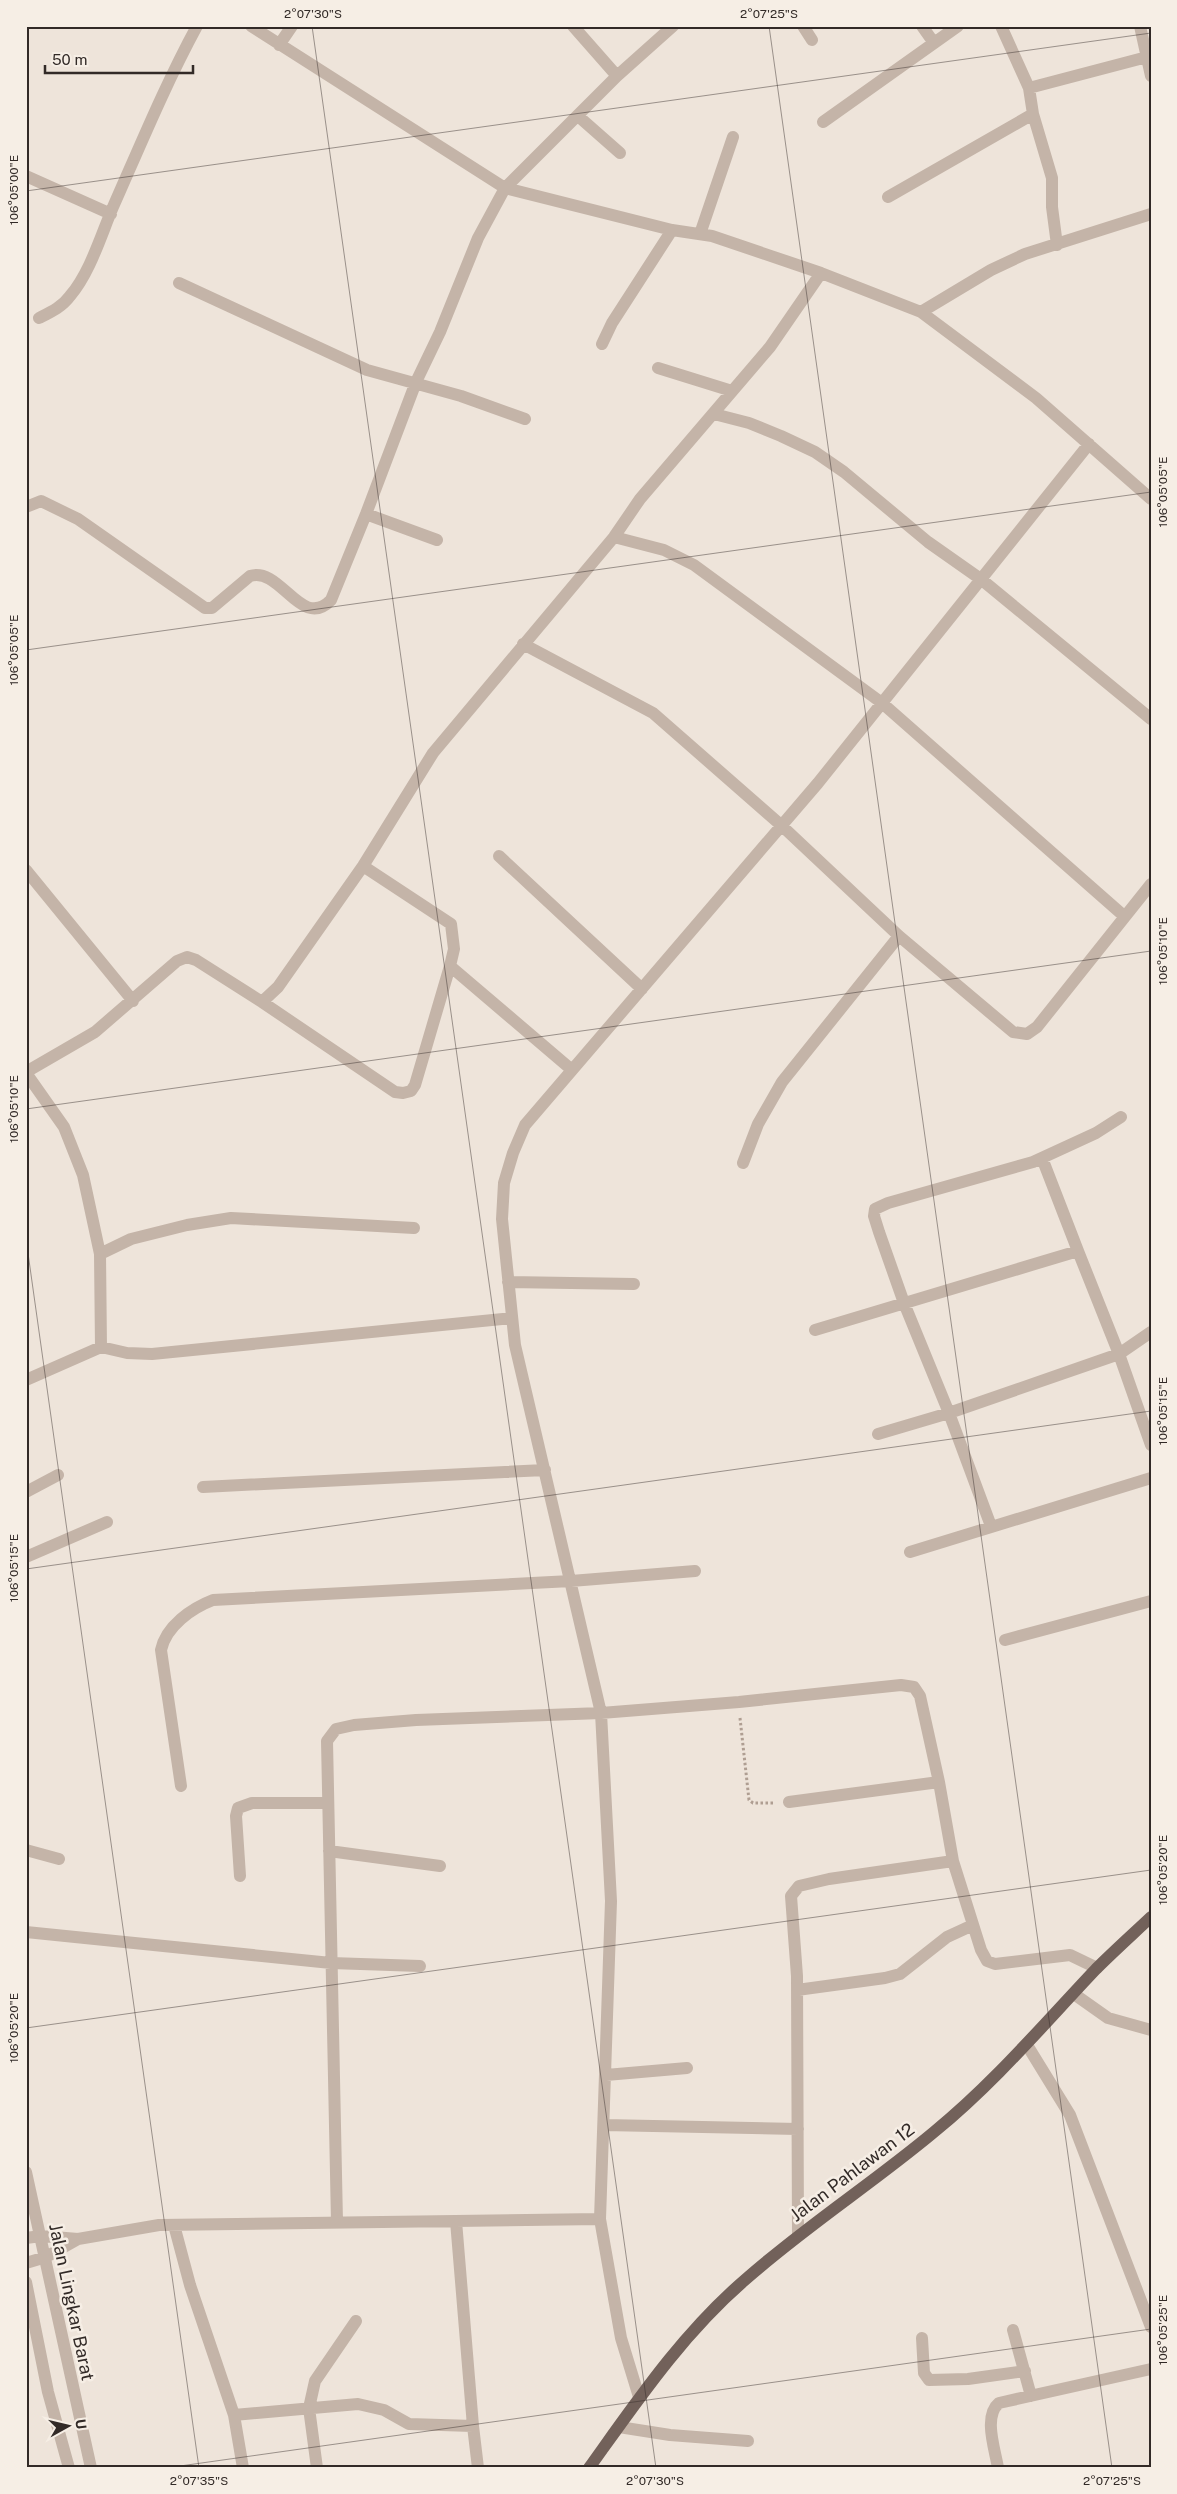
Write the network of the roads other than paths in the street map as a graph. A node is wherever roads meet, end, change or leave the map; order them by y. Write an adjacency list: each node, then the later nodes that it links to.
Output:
1 (197, 26): 26 (street)
2 (251, 26): 13 (street)
3 (292, 26): 13 (street)
4 (573, 26): 15 (street)
5 (673, 26): 15 (street)
6 (804, 26): 11 (street)
7 (922, 26): 12 (street)
8 (958, 26): 12 (street)
9 (1000, 26): 17 (street)
10 (1140, 26): 14 (street)
11 (812, 40)
12 (934, 43): 20 (street)
13 (279, 45): 24 (street)
14 (1147, 57): 16 (street); 17 (street)
15 (617, 76): 19 (street)
16 (1151, 76)
17 (1029, 88): 18 (street)
18 (1033, 114): 25 (street); 30 (street)
19 (578, 116): 22 (street); 24 (street)
20 (823, 122)
21 (733, 137): 29 (street)
22 (620, 153)
23 (26, 176): 26 (street)
24 (505, 188): 28 (street); 37 (street)
25 (888, 197)
26 (110, 214): 34 (street)
27 (1151, 214): 30 (street)
28 (672, 230): 29 (street); 35 (street)
29 (700, 234): 31 (street)
30 (1057, 245): 33 (street)
31 (821, 273): 33 (street); 38 (street)
32 (180, 283): 37 (street)
33 (921, 312): 41 (street)
34 (39, 318)
35 (602, 344)
36 (658, 368): 38 (street)
37 (416, 382): 40 (street); 44 (street)
38 (732, 391): 39 (street)
39 (714, 414): 45 (street); 47 (street)
40 (525, 419)
41 (1089, 444): 42 (street); 47 (street)
42 (1151, 499)
43 (26, 508): 44 (street)
44 (366, 514): 46 (street)
45 (614, 537): 48 (street); 49 (street)
46 (437, 540)
47 (982, 580): 49 (street); 50 (street)
48 (523, 644): 51 (street); 53 (street)
49 (882, 703): 51 (street); 56 (street)
50 (1151, 719)
51 (782, 826): 57 (street); 59 (street)
52 (499, 856): 59 (street)
53 (363, 866): 58 (street); 61 (street)
54 (26, 870): 60 (street)
55 (1151, 884): 56 (street)
56 (1124, 916): 57 (street)
57 (899, 936): 66 (street)
58 (450, 966): 61 (street); 62 (street)
59 (642, 989): 62 (street)
60 (133, 1001): 61 (street); 63 (street)
61 (262, 1002)
62 (572, 1070): 70 (street)
63 (26, 1073): 69 (street)
64 (1121, 1117): 65 (street)
65 (1042, 1158): 68 (street); 72 (street)
66 (743, 1163)
67 (414, 1228): 69 (street)
68 (1078, 1251): 72 (street); 77 (street)
69 (100, 1254): 76 (street)
70 (508, 1282): 71 (street); 73 (street)
71 (634, 1284)
72 (904, 1303): 74 (street); 79 (street)
73 (512, 1318): 76 (street); 82 (street)
74 (815, 1330)
75 (1151, 1332): 77 (street)
76 (101, 1347): 78 (street)
77 (1119, 1354): 79 (street); 81 (street)
78 (26, 1380)
79 (949, 1413): 80 (street); 88 (street)
80 (878, 1434)
81 (1151, 1445)
82 (545, 1470): 85 (street); 92 (street)
83 (58, 1475): 86 (street)
84 (1151, 1478): 88 (street)
85 (203, 1487)
86 (26, 1492)
87 (107, 1522): 90 (street)
88 (991, 1526): 89 (street)
89 (910, 1552)
90 (26, 1557)
91 (694, 1571): 92 (street)
92 (571, 1582): 95 (street); 97 (street)
93 (1151, 1601): 94 (street)
94 (1005, 1640)
95 (601, 1713): 96 (street); 99 (street); 117 (street)
96 (939, 1782): 98 (street); 103 (street)
97 (181, 1786)
98 (789, 1802)
99 (328, 1803): 101 (street); 105 (street)
100 (26, 1850): 102 (street)
101 (329, 1851): 104 (street); 109 (street)
102 (59, 1859)
103 (953, 1861): 107 (street); 112 (street)
104 (440, 1866)
105 (240, 1876)
106 (1151, 1917): 111 (main road, Jalan Pahlawan 12)
107 (973, 1926): 111 (street); 112 (street)
108 (26, 1932): 109 (street)
109 (331, 1963): 110 (street); 123 (street)
110 (420, 1966)
111 (1098, 1968): 113 (main road, Jalan Pahlawan 12)
112 (797, 1990): 119 (street)
113 (1074, 1994): 114 (street); 115 (main road, Jalan Pahlawan 12)
114 (1151, 2030)
115 (1027, 2045): 125 (main road, Jalan Pahlawan 12); 133 (street)
116 (687, 2068): 117 (street)
117 (606, 2075): 118 (street)
118 (604, 2126): 119 (street); 121 (street)
119 (798, 2129): 125 (street)
120 (26, 2172): 126 (street, Jalan Lingkar Barat)
121 (600, 2219): 122 (street); 139 (street)
122 (456, 2221): 123 (street); 142 (street)
123 (336, 2222): 124 (street)
124 (174, 2225): 128 (street); 141 (street)
125 (798, 2235): 139 (main road, Jalan Pahlawan 12)
126 (41, 2236): 127 (street); 128 (street); 129 (street, Jalan Lingkar Barat)
127 (26, 2238)
128 (78, 2239): 129 (street)
129 (46, 2258): 130 (street); 146 (street, Jalan Lingkar Barat)
130 (26, 2263)
131 (26, 2282): 145 (street)
132 (356, 2321): 140 (street)
133 (1151, 2327)
134 (1013, 2330): 137 (street)
135 (922, 2338): 137 (street)
136 (1151, 2369): 138 (street)
137 (1025, 2371): 138 (street)
138 (1031, 2396): 151 (street)
139 (639, 2397): 143 (main road, Jalan Pahlawan 12)
140 (308, 2408): 141 (street); 142 (street); 148 (street)
141 (234, 2415): 147 (street)
142 (473, 2426): 149 (street)
143 (618, 2427): 144 (street); 150 (main road, Jalan Pahlawan 12)
144 (748, 2440)
145 (69, 2468)
146 (91, 2468)
147 (244, 2468)
148 (317, 2468)
149 (478, 2468)
150 (589, 2468)
151 (998, 2468)

